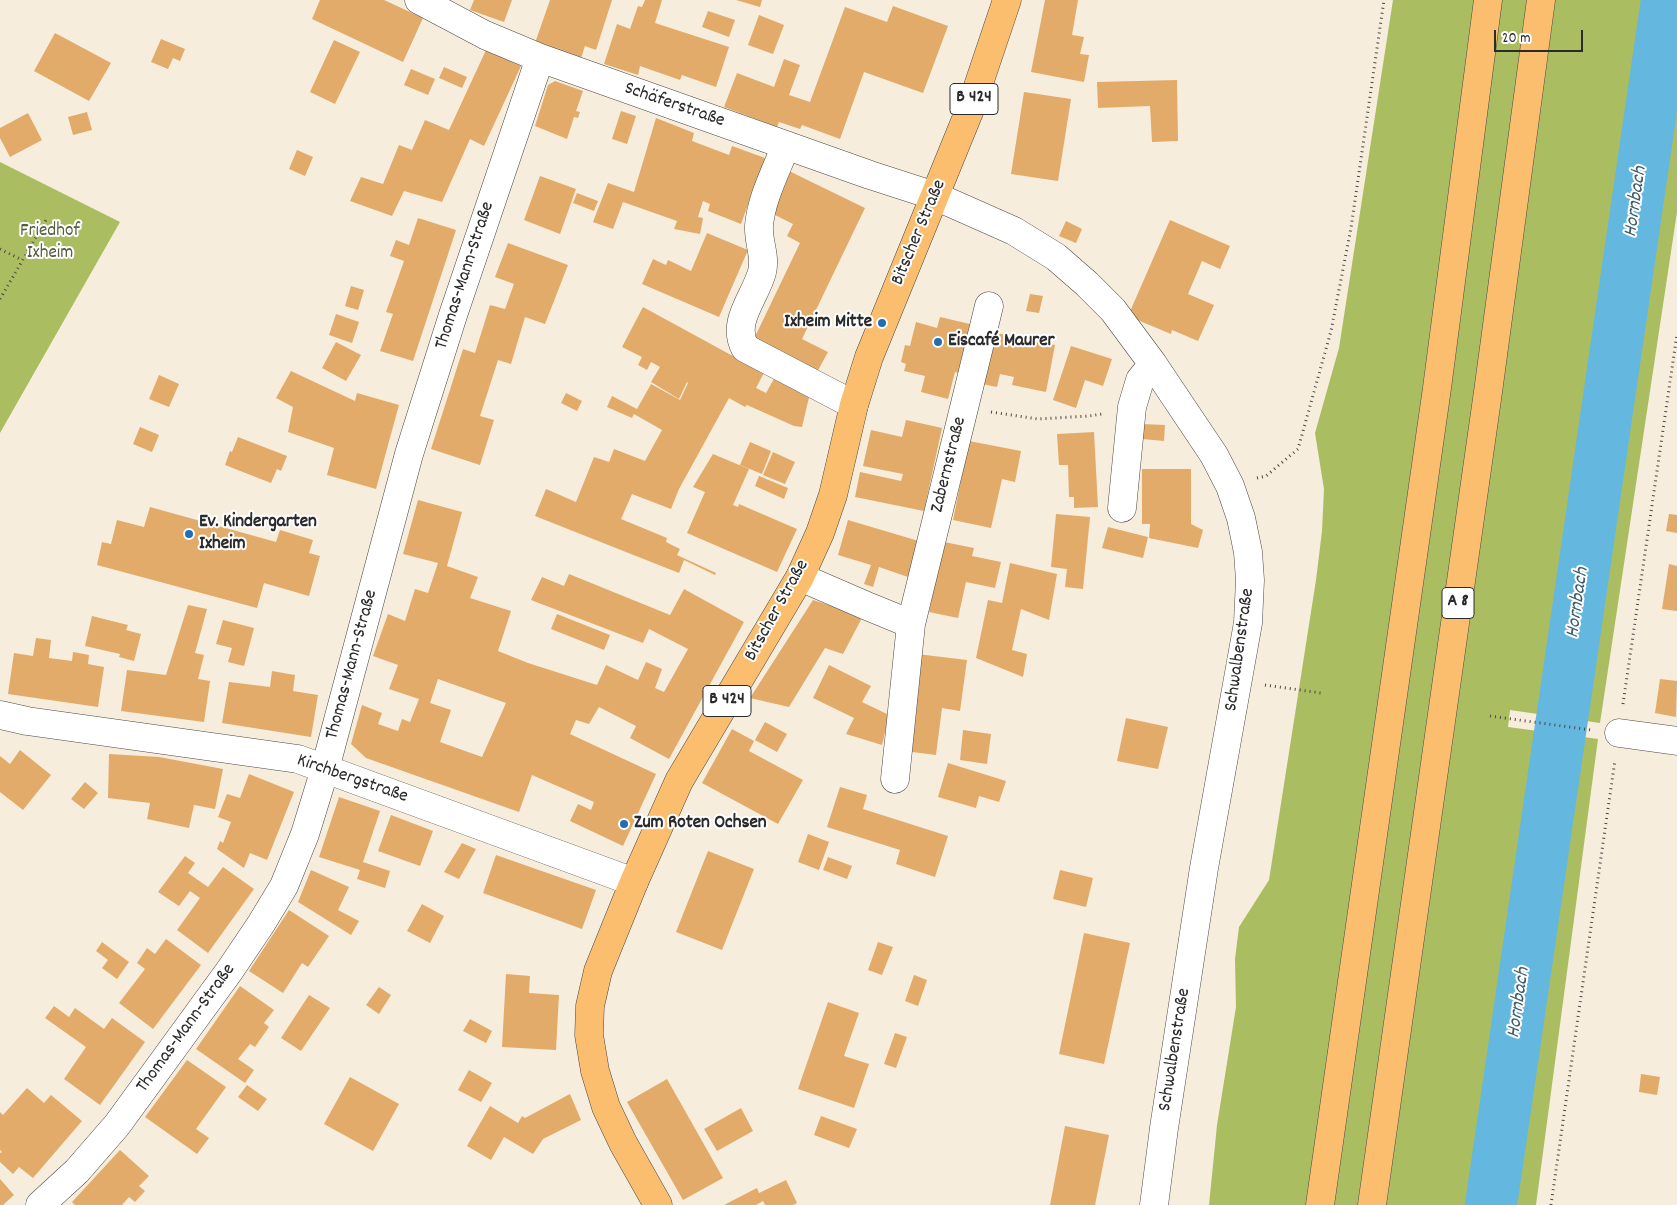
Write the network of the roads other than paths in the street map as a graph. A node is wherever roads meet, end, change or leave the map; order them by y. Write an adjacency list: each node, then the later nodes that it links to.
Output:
1 (419, 0): 5 (street, Schäferstraße)
2 (1007, 0): 7 (main road, Bitscher Straße / B 424)
3 (1488, 0): 23 (main road)
4 (1541, 0): 24 (main road, A 8)
5 (540, 58): 6 (street, Schäferstraße); 17 (street, Thomas-Mann-Straße)
6 (786, 145): 7 (street, Schäferstraße); 10 (street)
7 (936, 196): 9 (street, Schwalbenstraße); 10 (main road, Bitscher Straße / B 424)
8 (989, 306): 13 (street, Zabernstraße)
9 (1152, 364): 11 (street); 22 (street, Schwalbenstraße)
10 (854, 405): 12 (main road, Bitscher Straße / B 424)
11 (1122, 508)
12 (800, 577): 13 (street); 19 (main road, Bitscher Straße / B 424)
13 (911, 624): 18 (street, Zabernstraße)
14 (0, 715): 17 (street, Kirchbergstraße)
15 (1608, 732): 16 (street)
16 (1677, 740)
17 (326, 769): 19 (street, Kirchbergstraße); 20 (street, Thomas-Mann-Straße)
18 (895, 779)
19 (634, 882): 21 (main road, Bitscher Straße / B 424)
20 (40, 1205)
21 (658, 1205)
22 (1154, 1205)
23 (1320, 1205)
24 (1372, 1205)

